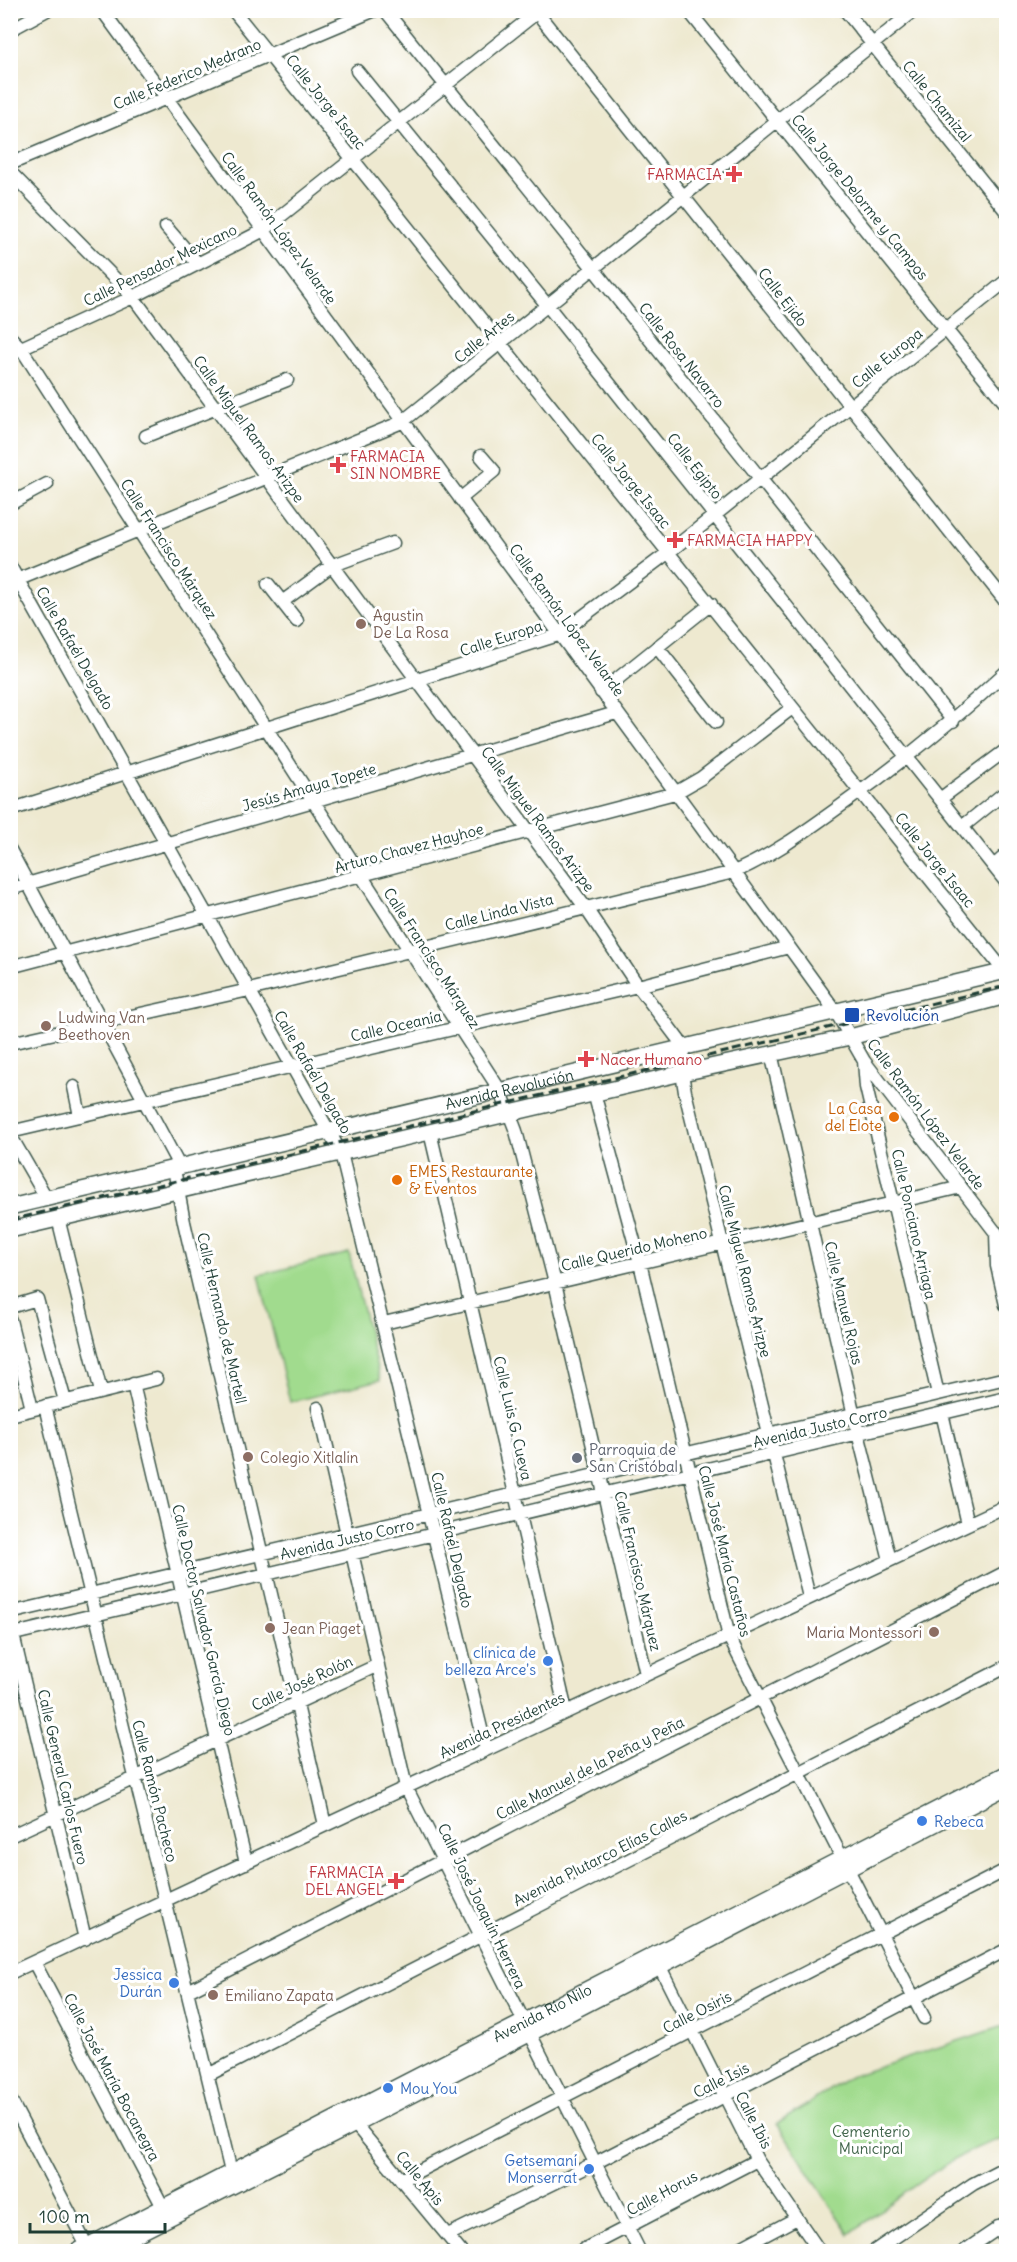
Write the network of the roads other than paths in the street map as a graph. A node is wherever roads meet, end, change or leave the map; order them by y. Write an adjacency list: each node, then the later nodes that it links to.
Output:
1 (47, 10): 10 (street)
2 (102, 10): 15 (street, Calle Ramón López Velarde)
3 (233, 10): 12 (street, Calle Jorge Isaac)
4 (375, 10): 12 (street, Calle Federico Medrano)
5 (385, 10): 14 (street, Calle Rosa Navarro)
6 (688, 10): 16 (street, Calle Jorge Delorme y Campos)
7 (845, 10): 11 (street, Calle Chamizal)
8 (915, 10): 11 (street, Calle Artes)
9 (537, 11): 14 (street, Calle Pensador Mexicano); 21 (street, Calle Ejido)
10 (10, 30)
11 (873, 45): 16 (street, Calle Artes); 22 (street, Calle Chamizal)
12 (269, 55): 15 (street, Calle Federico Medrano); 18 (street, Calle Jorge Isaac)
13 (357, 71): 17 (street, Calle Egipto)
14 (446, 86): 17 (street, Calle Pensador Mexicano); 26 (street, Calle Rosa Navarro)
15 (166, 99): 19 (street, Calle Federico Medrano); 24 (street, Calle Ramón López Velarde)
16 (779, 120): 21 (street, Calle Artes); 30 (street, Calle Jorge Delorme y Campos)
17 (399, 123): 18 (street, Calle Pensador Mexicano); 29 (street, Calle Egipto)
18 (354, 159): 24 (street, Calle Pensador Mexicano); 32 (street, Calle Jorge Isaac)
19 (10, 164)
20 (10, 172): 28 (street, Calle Miguel Ramos Arizpe)
21 (684, 195): 26 (street, Calle Artes); 36 (street, Calle Ejido)
22 (1006, 211)
23 (166, 227): 25 (street)
24 (262, 231): 25 (street, Calle Pensador Mexicano); 38 (street, Calle Ramón López Velarde)
25 (198, 264): 28 (street, Calle Pensador Mexicano)
26 (593, 268): 29 (street, Calle Artes); 42 (street, Calle Rosa Navarro)
27 (1006, 281): 30 (street, Calle Europa)
28 (133, 297): 33 (street, Calle Pensador Mexicano); 37 (street, Calle Miguel Ramos Arizpe)
29 (547, 305): 32 (street, Calle Artes); 46 (street, Calle Egipto)
30 (947, 329): 35 (street, Calle Jorge Delorme y Campos); 36 (street, Calle Europa)
31 (10, 337): 33 (street, Calle Francisco Márquez)
32 (500, 343): 38 (street, Calle Artes); 49 (street, Calle Jorge Isaac)
33 (16, 351): 47 (street, Calle Francisco Márquez)
34 (287, 380): 37 (street)
35 (1006, 405)
36 (850, 406): 42 (street, Calle Europa); 55 (street, Calle Ejido)
37 (215, 409): 39 (street); 41 (street, Calle Miguel Ramos Arizpe)
38 (402, 422): 41 (street, Calle Artes); 44 (street, Calle Ramón López Velarde)
39 (146, 436)
40 (481, 456): 44 (street)
41 (266, 478): 47 (street, Calle Artes); 51 (street, Calle Miguel Ramos Arizpe)
42 (760, 478): 46 (street, Calle Europa); 65 (street, Calle Rosa Navarro)
43 (46, 484): 45 (street)
44 (460, 499): 58 (street, Calle Ramón López Velarde)
45 (10, 504)
46 (714, 515): 49 (street, Calle Europa); 70 (street, Calle Egipto)
47 (138, 529): 52 (street, Calle Artes); 67 (street, Calle Francisco Márquez)
48 (393, 543): 51 (street)
49 (669, 552): 56 (street, Calle Jorge Isaac); 58 (street, Calle Europa)
50 (10, 566): 52 (street, Calle Rafaél Delgado)
51 (331, 566): 54 (street); 61 (street, Calle Miguel Ramos Arizpe)
52 (14, 581): 71 (street, Calle Rafaél Delgado)
53 (268, 584): 54 (street)
54 (282, 602): 57 (street)
55 (1006, 602)
56 (711, 604): 59 (street); 63 (street, Calle Jorge Isaac)
57 (297, 621)
58 (558, 635): 61 (street, Calle Europa); 62 (street, Calle Ramón López Velarde)
59 (657, 647): 62 (street); 66 (street)
60 (1006, 672): 65 (street, Calle Linda Vista)
61 (416, 680): 67 (street, Calle Europa); 69 (street, Calle Miguel Ramos Arizpe)
62 (601, 692): 64 (street, Calle Ramón López Velarde)
63 (792, 708): 72 (street, Calle Jorge Isaac); 73 (street, Arturo Chavez Hayhoe)
64 (616, 712): 69 (street, Jesús Amaya Topete); 73 (street, Calle Ramón López Velarde)
65 (952, 721): 70 (street, Calle Linda Vista)
66 (716, 722)
67 (266, 727): 71 (street, Calle Europa); 76 (street, Calle Francisco Márquez)
68 (1006, 750): 75 (street)
69 (472, 756): 76 (street, Jesús Amaya Topete); 79 (street, Calle Miguel Ramos Arizpe)
70 (908, 759): 72 (street, Calle Linda Vista); 75 (street, Calle Egipto)
71 (128, 771): 77 (street, Calle Europa); 80 (street, Calle Rafaél Delgado)
72 (861, 792): 84 (street, Calle Linda Vista); 95 (street, Calle Jorge Isaac)
73 (675, 793): 79 (street, Arturo Chavez Hayhoe); 84 (street, Calle Ramón López Velarde)
74 (1003, 794): 78 (street)
75 (940, 799): 78 (street, Calle Egipto)
76 (314, 802): 80 (street, Jesús Amaya Topete); 85 (street, Calle Francisco Márquez)
77 (10, 810)
78 (962, 827): 83 (street, Calle Egipto)
79 (529, 832): 85 (street, Arturo Chavez Hayhoe); 89 (street, Calle Miguel Ramos Arizpe)
80 (168, 843): 87 (street, Jesús Amaya Topete); 90 (street, Calle Rafaél Delgado)
81 (10, 850): 87 (street, Calle Hernando de Martell)
82 (1006, 855): 83 (street)
83 (994, 866): 86 (street, Calle Egipto)
84 (734, 872): 89 (street, Calle Linda Vista); 91 (street, Calle Ramón López Velarde)
85 (361, 876): 90 (street, Arturo Chavez Hayhoe); 92 (street, Calle Francisco Márquez)
86 (1006, 882)
87 (28, 883): 88 (street, Jesús Amaya Topete); 93 (street, Calle Hernando de Martell)
88 (10, 889)
89 (585, 907): 92 (street, Calle Linda Vista); 96 (street, Calle Miguel Ramos Arizpe)
90 (208, 916): 93 (street, Arturo Chavez Hayhoe); 97 (street, Calle Rafaél Delgado)
91 (789, 947): 96 (street, Calle Oceanía); 99 (street, Calle Ramón López Velarde)
92 (408, 949): 97 (street, Calle Linda Vista); 101 (street, Calle Francisco Márquez)
93 (65, 953): 94 (street, Arturo Chavez Hayhoe); 100 (street, Calle Hernando de Martell)
94 (10, 967)
95 (1005, 971): 99 (main road, Avenida Revolución)
96 (638, 986): 101 (street, Calle Oceanía); 104 (street, Calle Miguel Ramos Arizpe)
97 (249, 990): 100 (street, Calle Linda Vista); 107 (street, Calle Rafaél Delgado)
98 (1006, 996): 102 (main road, Avenida Revolución)
99 (836, 1012): 102 (street, Calle Ramón López Velarde); 104 (main road, Avenida Revolución)
100 (101, 1021): 103 (street, Calle Linda Vista); 112 (street, Calle Hernando de Martell)
101 (458, 1026): 107 (street, Calle Oceanía); 110 (street, Calle Francisco Márquez)
102 (850, 1037): 105 (main road, Avenida Revolución); 106 (street, Calle Ramón López Velarde)
103 (10, 1043)
104 (684, 1047): 108 (street, Calle Miguel Ramos Arizpe); 110 (main road, Avenida Revolución)
105 (771, 1053): 108 (main road, Avenida Revolución); 126 (street, Calle Manuel Rojas)
106 (864, 1061): 120 (street, Calle Ramón López Velarde); 123 (street, Calle Ponciano Arriaga)
107 (292, 1066): 112 (street, Calle Oceanía); 115 (street, Calle Rafaél Delgado)
108 (681, 1073): 111 (main road, Avenida Revolución); 129 (street, Calle Miguel Ramos Arizpe)
109 (74, 1087): 114 (street)
110 (501, 1092): 113 (street, Calle Francisco Márquez); 115 (main road, Avenida Revolución)
111 (594, 1093): 113 (main road, Avenida Revolución); 131 (street, Calle José María Castaños)
112 (146, 1100): 114 (street, Calle Oceanía); 119 (street, Calle Hernando de Martell)
113 (509, 1113): 116 (main road, Avenida Revolución); 132 (street, Calle Francisco Márquez)
114 (80, 1116): 117 (street, Calle Oceanía)
115 (331, 1131): 118 (street, Calle Rafaél Delgado); 119 (main road, Avenida Revolución)
116 (430, 1132): 118 (main road, Avenida Revolución); 133 (street, Calle Luis G. Cueva)
117 (10, 1134): 122 (street)
118 (341, 1154): 121 (main road, Avenida Revolución); 137 (street, Calle Rafaél Delgado)
119 (174, 1169): 121 (street, Calle Hernando de Martell); 122 (main road, Avenida Revolución)
120 (961, 1187): 123 (street, Calle Querido Moheno); 128 (street, Calle Ramón López Velarde)
121 (178, 1191): 125 (main road, Avenida Revolución); 166 (street, Calle Hernando de Martell)
122 (47, 1198): 124 (main road, Avenida Revolución)
123 (894, 1203): 126 (street, Calle Querido Moheno); 142 (street, Calle Ponciano Arriaga)
124 (10, 1207)
125 (58, 1218): 127 (main road, Avenida Revolución); 141 (street)
126 (810, 1223): 129 (street, Calle Querido Moheno); 150 (street, Calle Manuel Rojas)
127 (10, 1230)
128 (996, 1232): 130 (street, Calle Ramón López Velarde); 134 (street)
129 (724, 1243): 131 (street, Calle Querido Moheno); 152 (street, Calle Miguel Ramos Arizpe)
130 (1006, 1246)
131 (640, 1263): 132 (street, Calle Querido Moheno); 154 (street, Calle José María Castaños)
132 (555, 1283): 133 (street, Calle Querido Moheno); 156 (street, Calle Francisco Márquez)
133 (471, 1303): 137 (street, Calle Querido Moheno); 158 (street, Calle Luis G. Cueva)
134 (1006, 1305)
135 (10, 1307): 144 (street)
136 (10, 1320): 147 (street)
137 (384, 1323): 161 (street, Calle Rafaél Delgado)
138 (1006, 1378): 142 (street, Avenida Justo Corro)
139 (156, 1379): 140 (street)
140 (133, 1384): 141 (street); 170 (street, Calle Doctor Salvador García Diego)
141 (101, 1392): 144 (street)
142 (938, 1394): 150 (street, Avenida Justo Corro)
143 (1006, 1398): 148 (street, Avenida Justo Corro)
144 (65, 1401): 145 (street)
145 (45, 1406): 147 (street); 172 (street, Calle Ramón Pacheco)
146 (318, 1408): 163 (street)
147 (32, 1409): 149 (street)
148 (942, 1413): 151 (street, Avenida Justo Corro); 162 (street)
149 (10, 1414)
150 (854, 1414): 151 (street, Calle Manuel Rojas); 152 (street, Avenida Justo Corro)
151 (858, 1433): 153 (street, Avenida Justo Corro); 167 (street, Calle Manuel Rojas)
152 (769, 1434): 153 (street, Calle Miguel Ramos Arizpe); 154 (street, Avenida Justo Corro)
153 (774, 1453): 155 (street, Avenida Justo Corro); 173 (street, Calle Miguel Ramos Arizpe)
154 (685, 1454): 155 (street, Calle José María Castaños); 156 (street, Avenida Justo Corro)
155 (690, 1473): 157 (street, Avenida Justo Corro); 177 (street, Calle José María Castaños)
156 (600, 1474): 157 (street, Calle Francisco Márquez); 158 (street, Avenida Justo Corro)
157 (604, 1493): 160 (street, Avenida Justo Corro); 180 (street, Calle Francisco Márquez)
158 (515, 1494): 160 (street, Calle Luis G. Cueva); 161 (street, Avenida Justo Corro)
159 (1006, 1506): 162 (street, Avenida Presidentes)
160 (520, 1513): 164 (street, Avenida Justo Corro); 183 (street, Calle Luis G. Cueva)
161 (430, 1514): 163 (street, Avenida Justo Corro); 164 (street, Calle Rafaél Delgado)
162 (968, 1524): 167 (street, Avenida Presidentes)
163 (347, 1534): 166 (street, Avenida Justo Corro)
164 (435, 1534): 165 (street, Avenida Justo Corro); 185 (street, Calle Rafaél Delgado)
165 (352, 1553): 169 (street, Avenida Justo Corro); 178 (street, Calle José Joaquín Herrera)
166 (263, 1554): 169 (street, Calle Hernando de Martell); 170 (street, Avenida Justo Corro)
167 (890, 1560): 173 (street, Avenida Presidentes)
168 (1006, 1572): 181 (street, Calle Manuel de la Peña y Peña)
169 (268, 1573): 171 (street, Avenida Justo Corro); 182 (street, Calle Hernando de Martell)
170 (178, 1574): 171 (street, Calle Doctor Salvador García Diego); 172 (street, Avenida Justo Corro)
171 (182, 1593): 175 (street, Avenida Justo Corro); 184 (street, Calle Doctor Salvador García Diego)
172 (90, 1594): 174 (street, Avenida Justo Corro); 175 (street, Calle Ramón Pacheco)
173 (809, 1597): 177 (street, Avenida Presidentes)
174 (10, 1613)
175 (95, 1614): 176 (street, Avenida Justo Corro); 187 (street, Calle Ramón Pacheco)
176 (11, 1630): 190 (street, Calle General Carlos Fuero)
177 (729, 1636): 180 (street, Avenida Presidentes); 181 (street, Calle José María Castaños)
178 (378, 1665): 182 (street, Calle José Rolón); 188 (street, Calle José Joaquín Herrera)
179 (1006, 1666): 186 (street, Avenida Plutarco Elías Calles)
180 (646, 1674): 183 (street, Avenida Presidentes)
181 (760, 1698): 186 (street, Calle José María Castaños); 193 (street, Calle Manuel de la Peña y Peña)
182 (297, 1702): 184 (street, Calle José Rolón); 191 (street, Calle Hernando de Martell)
183 (566, 1711): 185 (street, Avenida Presidentes)
184 (217, 1739): 187 (street, Calle José Rolón); 194 (street, Calle Doctor Salvador García Diego)
185 (486, 1749): 188 (street, Avenida Presidentes)
186 (798, 1773): 195 (street, Calle José María Castaños); 199 (street, Avenida Plutarco Elías Calles)
187 (136, 1776): 190 (street, Calle José Rolón); 197 (street, Calle Ramón Pacheco)
188 (406, 1786): 191 (street, Avenida Presidentes); 193 (street, Calle José Joaquín Herrera)
189 (1006, 1786): 195 (main road, Avenida Río Nilo)
190 (56, 1814): 192 (street, Calle José Rolón); 200 (street, Calle General Carlos Fuero)
191 (325, 1825): 194 (street, Avenida Presidentes)
192 (10, 1836)
193 (443, 1861): 199 (street, Calle José Joaquín Herrera); 205 (street, Calle Manuel de la Peña y Peña)
194 (246, 1863): 197 (street, Avenida Presidentes)
195 (844, 1864): 198 (street, Calle José María Castaños); 203 (main road, Avenida Río Nilo); 208 (main road, Avenida Río Nilo)
196 (1006, 1870): 198 (street, Calle Osiris)
197 (167, 1901): 200 (street, Avenida Presidentes); 205 (street, Calle Ramón Pacheco)
198 (880, 1934): 206 (street, Calle José María Castaños); 209 (street, Calle Osiris)
199 (480, 1936): 208 (street, Calle José Joaquín Herrera); 210 (street, Avenida Plutarco Elías Calles)
200 (85, 1939): 202 (street, Avenida Presidentes)
201 (1006, 1950): 206 (street, Calle Isis)
202 (34, 1962): 204 (street, Avenida Presidentes); 220 (street, Calle José María Bocanegra)
203 (659, 1965): 208 (main road, Avenida Río Nilo); 209 (street, Calle Ibis)
204 (10, 1973)
205 (188, 1991): 210 (street, Calle Ramón Pacheco)
206 (914, 1998): 207 (street, Calle José María Castaños); 211 (street, Calle Isis)
207 (924, 2018)
208 (525, 2027): 213 (street, Calle José Joaquín Herrera); 214 (main road, Avenida Río Nilo); 218 (main road, Avenida Río Nilo)
209 (693, 2031): 211 (street, Calle Ibis); 213 (street, Calle Osiris)
210 (208, 2075): 218 (street, Calle Ramón Pacheco)
211 (725, 2095): 215 (street, Calle Ibis); 216 (street, Calle Isis)
212 (10, 2099): 227 (street)
213 (562, 2099): 216 (street, Calle José Joaquín Herrera); 219 (street, Calle Osiris)
214 (355, 2124): 218 (main road, Avenida Río Nilo); 219 (street, Calle Apis)
215 (757, 2160): 221 (street, Calle Ibis); 223 (street, Calle Horus)
216 (595, 2163): 223 (street, Calle José Joaquín Herrera); 224 (street, Calle Isis)
217 (1006, 2167): 228 (street)
218 (232, 2178): 220 (main road, Avenida Río Nilo); 227 (main road, Avenida Río Nilo)
219 (402, 2180): 224 (street, Calle Apis)
220 (163, 2206): 227 (main road, Avenida Río Nilo)
221 (795, 2219): 226 (street, Calle Ibis); 232 (street)
222 (1002, 2225): 225 (street); 233 (street)
223 (628, 2227): 230 (street, Calle Horus); 231 (street, Calle José Joaquín Herrera)
224 (448, 2235): 229 (street, Calle Apis)
225 (1006, 2243): 234 (street)
226 (818, 2249)
227 (88, 2250)
228 (878, 2250)
229 (461, 2252)
230 (579, 2252)
231 (640, 2252)
232 (733, 2252)
233 (963, 2252)
234 (1000, 2252)

